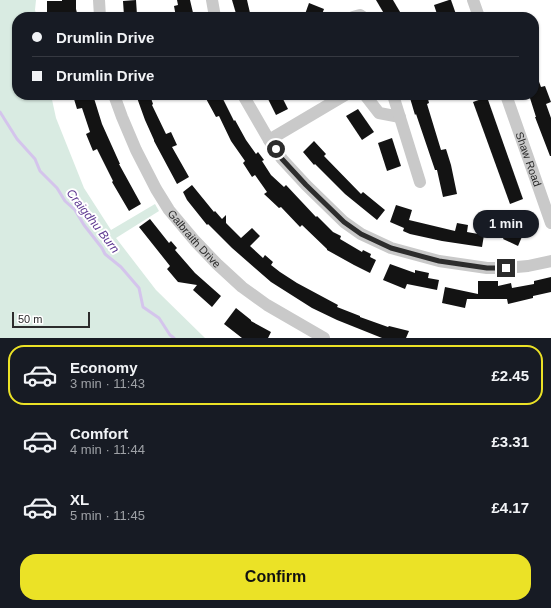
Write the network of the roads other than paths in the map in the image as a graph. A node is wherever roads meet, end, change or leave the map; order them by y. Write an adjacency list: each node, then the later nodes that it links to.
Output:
1 (99, 0): 4 (street)
2 (212, 0): 5 (street)
3 (476, 1): 6 (street)
4 (100, 12)
5 (214, 12)
6 (478, 12)
7 (116, 100): 18 (street, Galbraith Drive)
8 (246, 100): 14 (street)
9 (337, 100): 14 (street)
10 (369, 100): 13 (street)
11 (395, 100): 13 (street)
12 (508, 100): 16 (street, Shaw Road)
13 (400, 117): 15 (street)
14 (269, 140): 17 (street)
15 (420, 182)
16 (551, 223)
17 (551, 261)
18 (324, 338)

